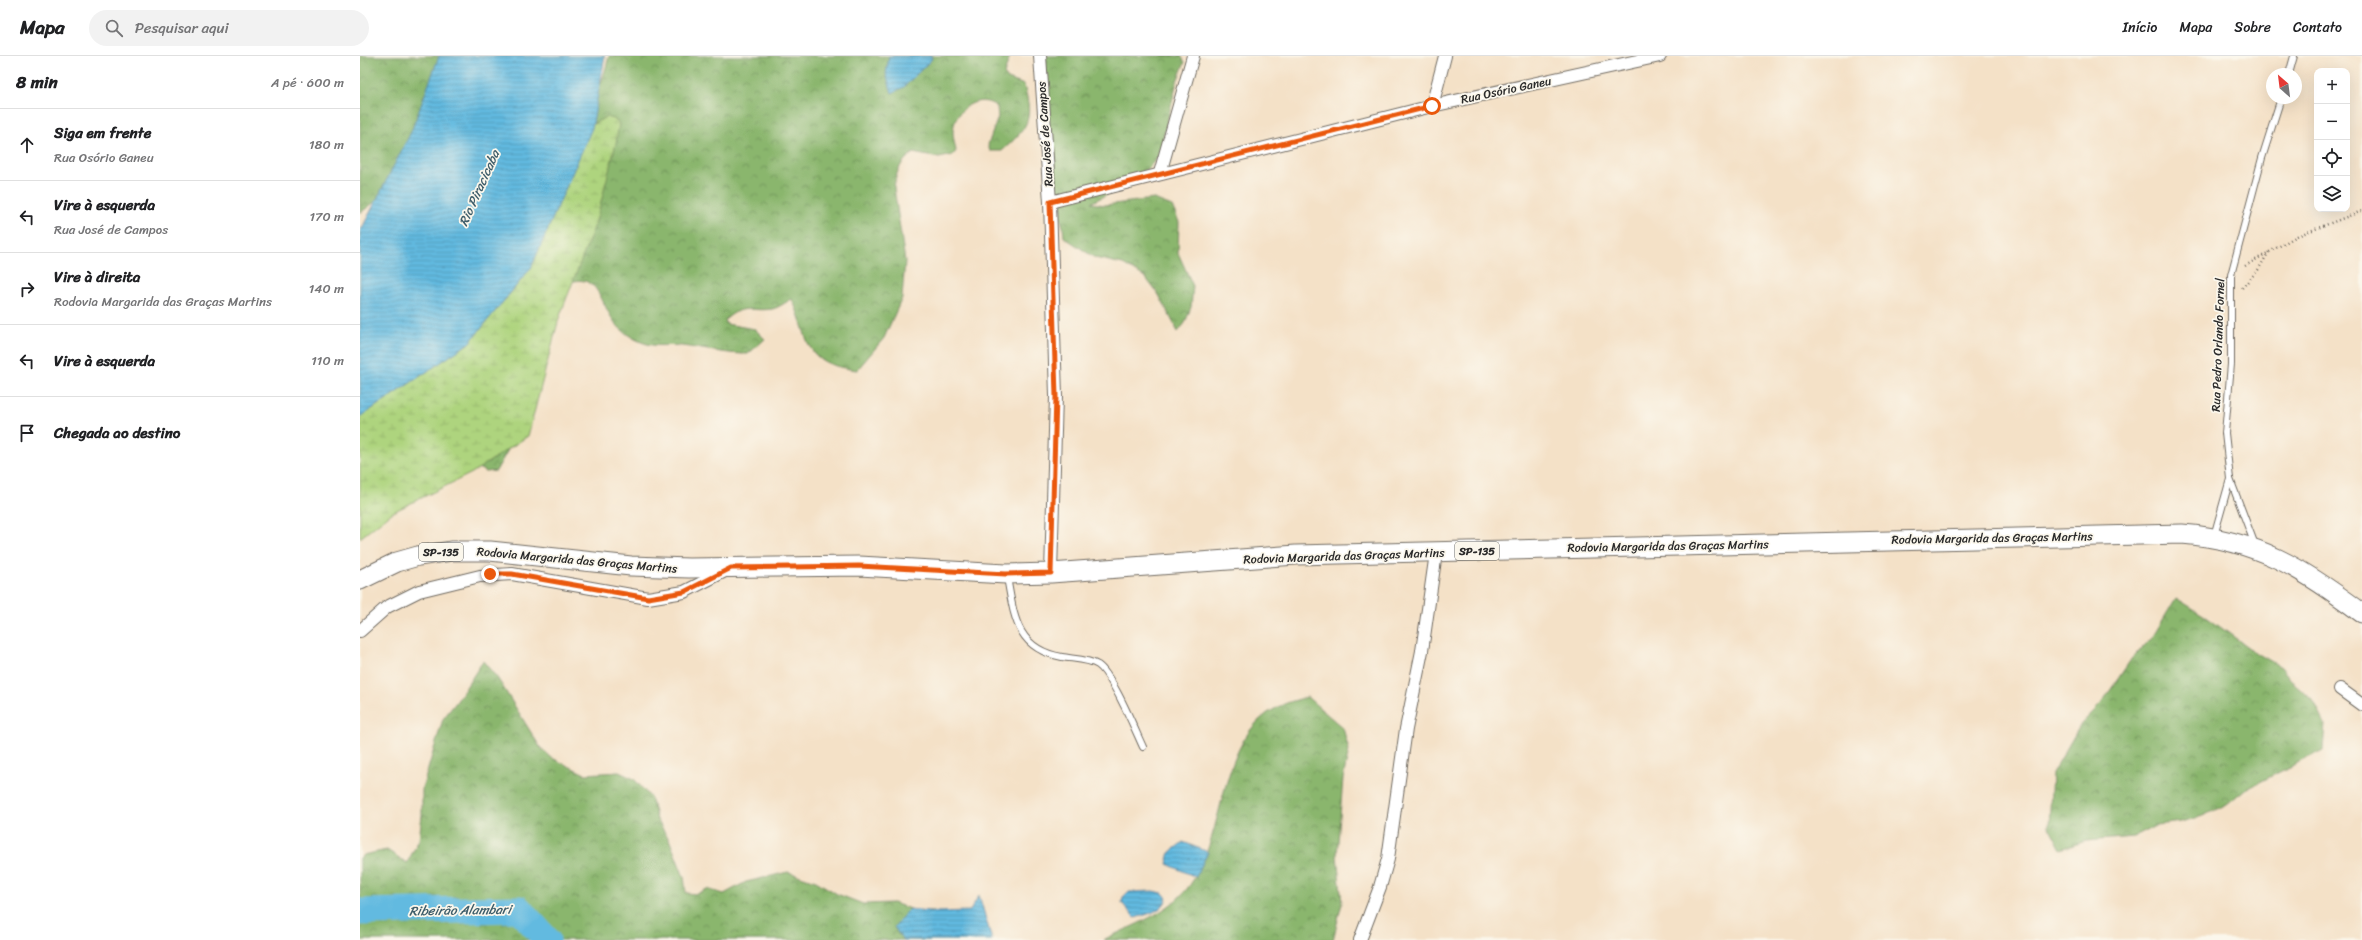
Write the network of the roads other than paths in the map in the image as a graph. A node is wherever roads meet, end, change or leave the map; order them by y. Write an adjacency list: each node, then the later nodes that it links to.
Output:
1 (1040, 56): 10 (street, Rua José de Campos)
2 (1193, 56): 9 (street)
3 (1445, 56): 8 (street)
4 (1660, 56): 8 (street, Rua Osório Ganeu)
5 (2294, 56): 6 (lane)
6 (2291, 68)
7 (2279, 104): 11 (lane, Rua Pedro Orlando Fornel)
8 (1432, 106): 9 (street, Rua Osório Ganeu)
9 (1160, 173): 10 (street, Rua Osório Ganeu)
10 (1050, 202): 16 (street, Rua José de Campos)
11 (2230, 479): 12 (lane, Rua Pedro Orlando Fornel); 13 (lane, Rua Pedro Orlando Fornel)
12 (2214, 537): 13 (main road, Rodovia Margarida das Graças Martins / SP-135); 14 (main road, Rodovia Margarida das Graças Martins / SP-135)
13 (2257, 548): 19 (main road, Rodovia Margarida das Graças Martins / SP-135)
14 (1436, 553): 16 (main road, Rodovia Margarida das Graças Martins / SP-135); 24 (street)
15 (731, 568): 17 (main road, Rodovia Margarida das Graças Martins / SP-135); 18 (main road, Rodovia Margarida das Graças Martins / SP-135); 20 (street)
16 (1051, 573): 17 (main road, Rodovia Margarida das Graças Martins / SP-135)
17 (1006, 574): 23 (lane)
18 (360, 580)
19 (2362, 613)
20 (360, 631)
21 (2340, 689): 22 (street)
22 (2362, 705)
23 (1143, 747)
24 (1360, 940)

